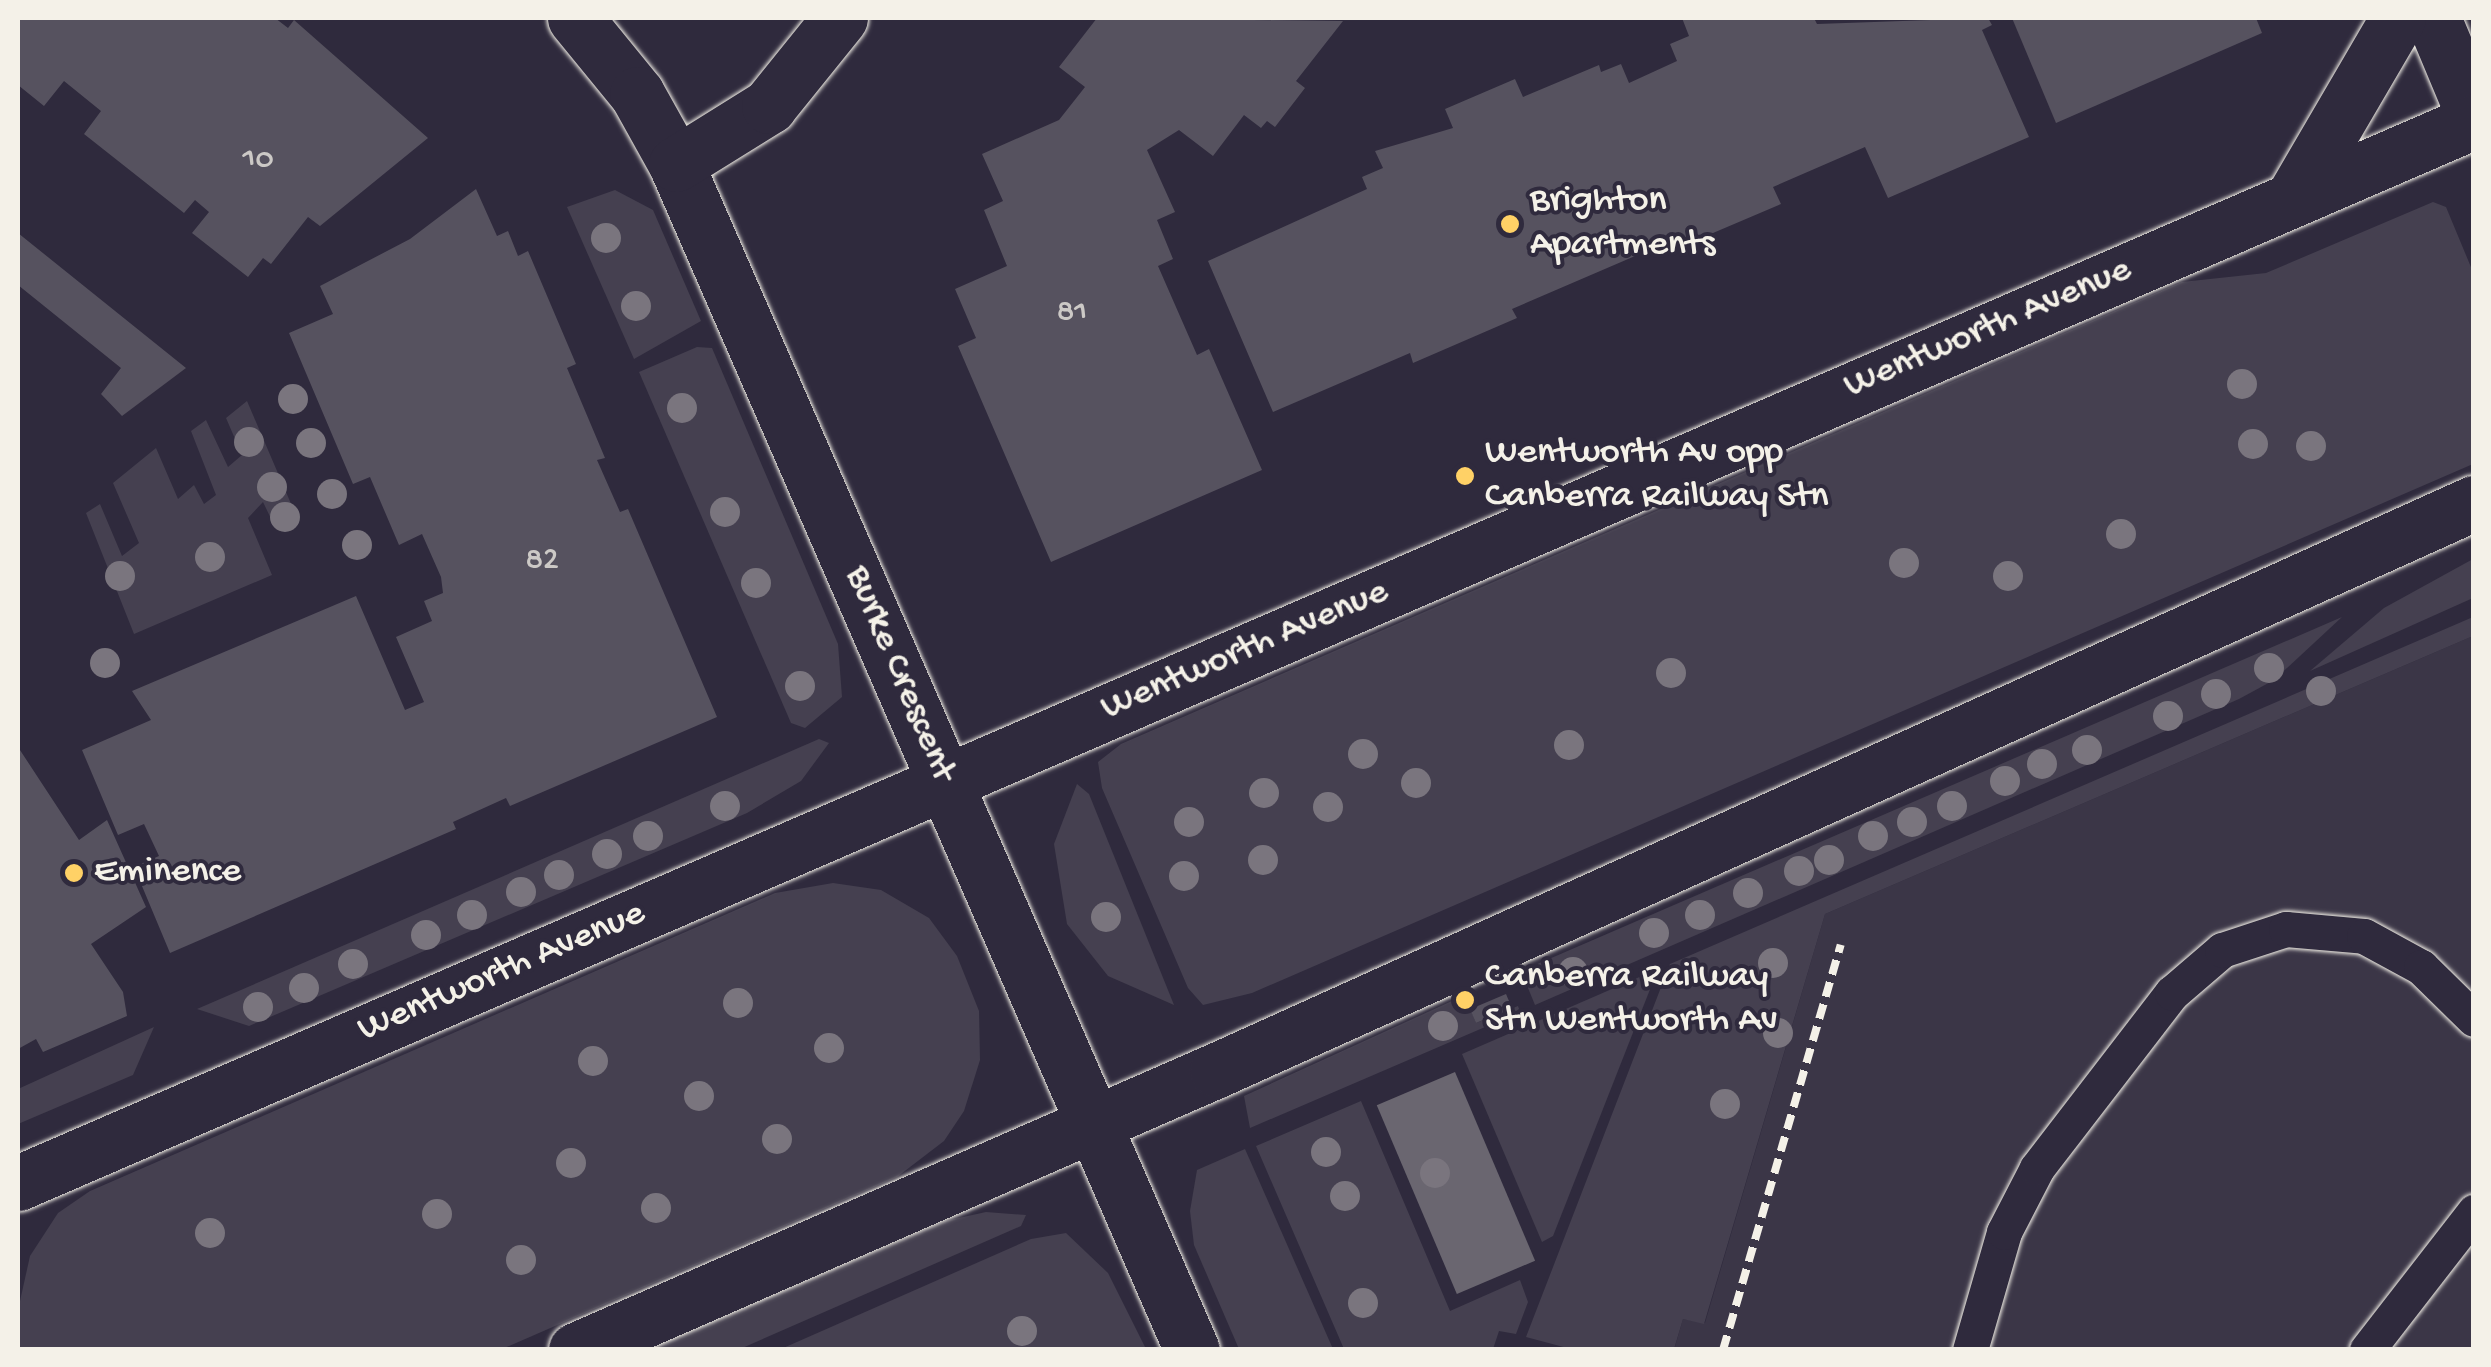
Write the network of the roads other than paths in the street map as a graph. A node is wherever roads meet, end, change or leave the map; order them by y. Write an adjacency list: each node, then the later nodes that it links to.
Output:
1 (575, 18): 6 (main road, Burke Crescent)
2 (840, 18): 6 (main road)
3 (2398, 18): 7 (main road)
4 (2433, 18): 5 (main road)
5 (2474, 118): 7 (main road, Wentworth Avenue)
6 (676, 164): 9 (main road, Burke Crescent)
7 (2294, 196): 9 (main road, Wentworth Avenue)
8 (2471, 507): 11 (main road)
9 (945, 781): 11 (main road, Burke Crescent); 12 (main road, Wentworth Avenue)
10 (2474, 1019): 16 (lane)
11 (1091, 1126): 14 (main road); 15 (main road, Burke Crescent)
12 (18, 1183)
13 (2474, 1212): 17 (lane)
14 (576, 1350)
15 (1192, 1350)
16 (1970, 1350)
17 (2367, 1350)

